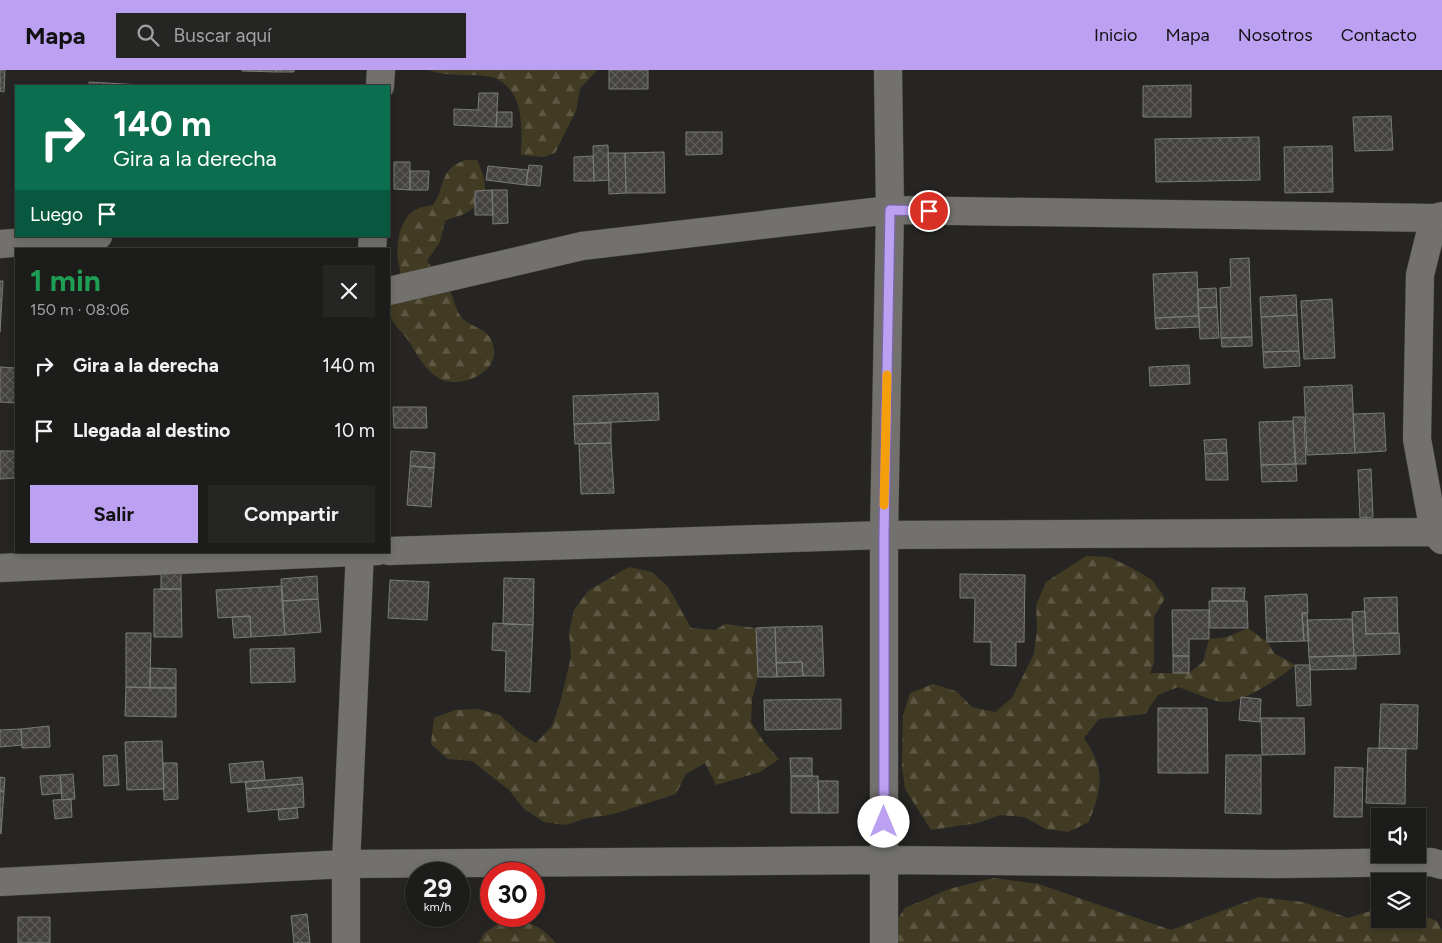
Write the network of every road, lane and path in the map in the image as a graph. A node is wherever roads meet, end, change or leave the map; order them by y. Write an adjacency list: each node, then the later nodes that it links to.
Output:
1 (380, 70): 3 (street)
2 (888, 70): 4 (street)
3 (380, 85)
4 (890, 210): 5 (street); 8 (street); 9 (street)
5 (1438, 217): 10 (street)
6 (86, 237): 7 (street)
7 (0, 244)
8 (390, 290)
9 (884, 535): 10 (street); 11 (street); 15 (street)
10 (1438, 536)
11 (390, 551)
12 (338, 553): 14 (street)
13 (360, 553): 16 (street)
14 (0, 568)
15 (884, 860): 16 (street); 17 (street); 20 (street)
16 (346, 864): 18 (street); 19 (street)
17 (1442, 865)
18 (0, 882)
19 (346, 943)
20 (884, 943)

